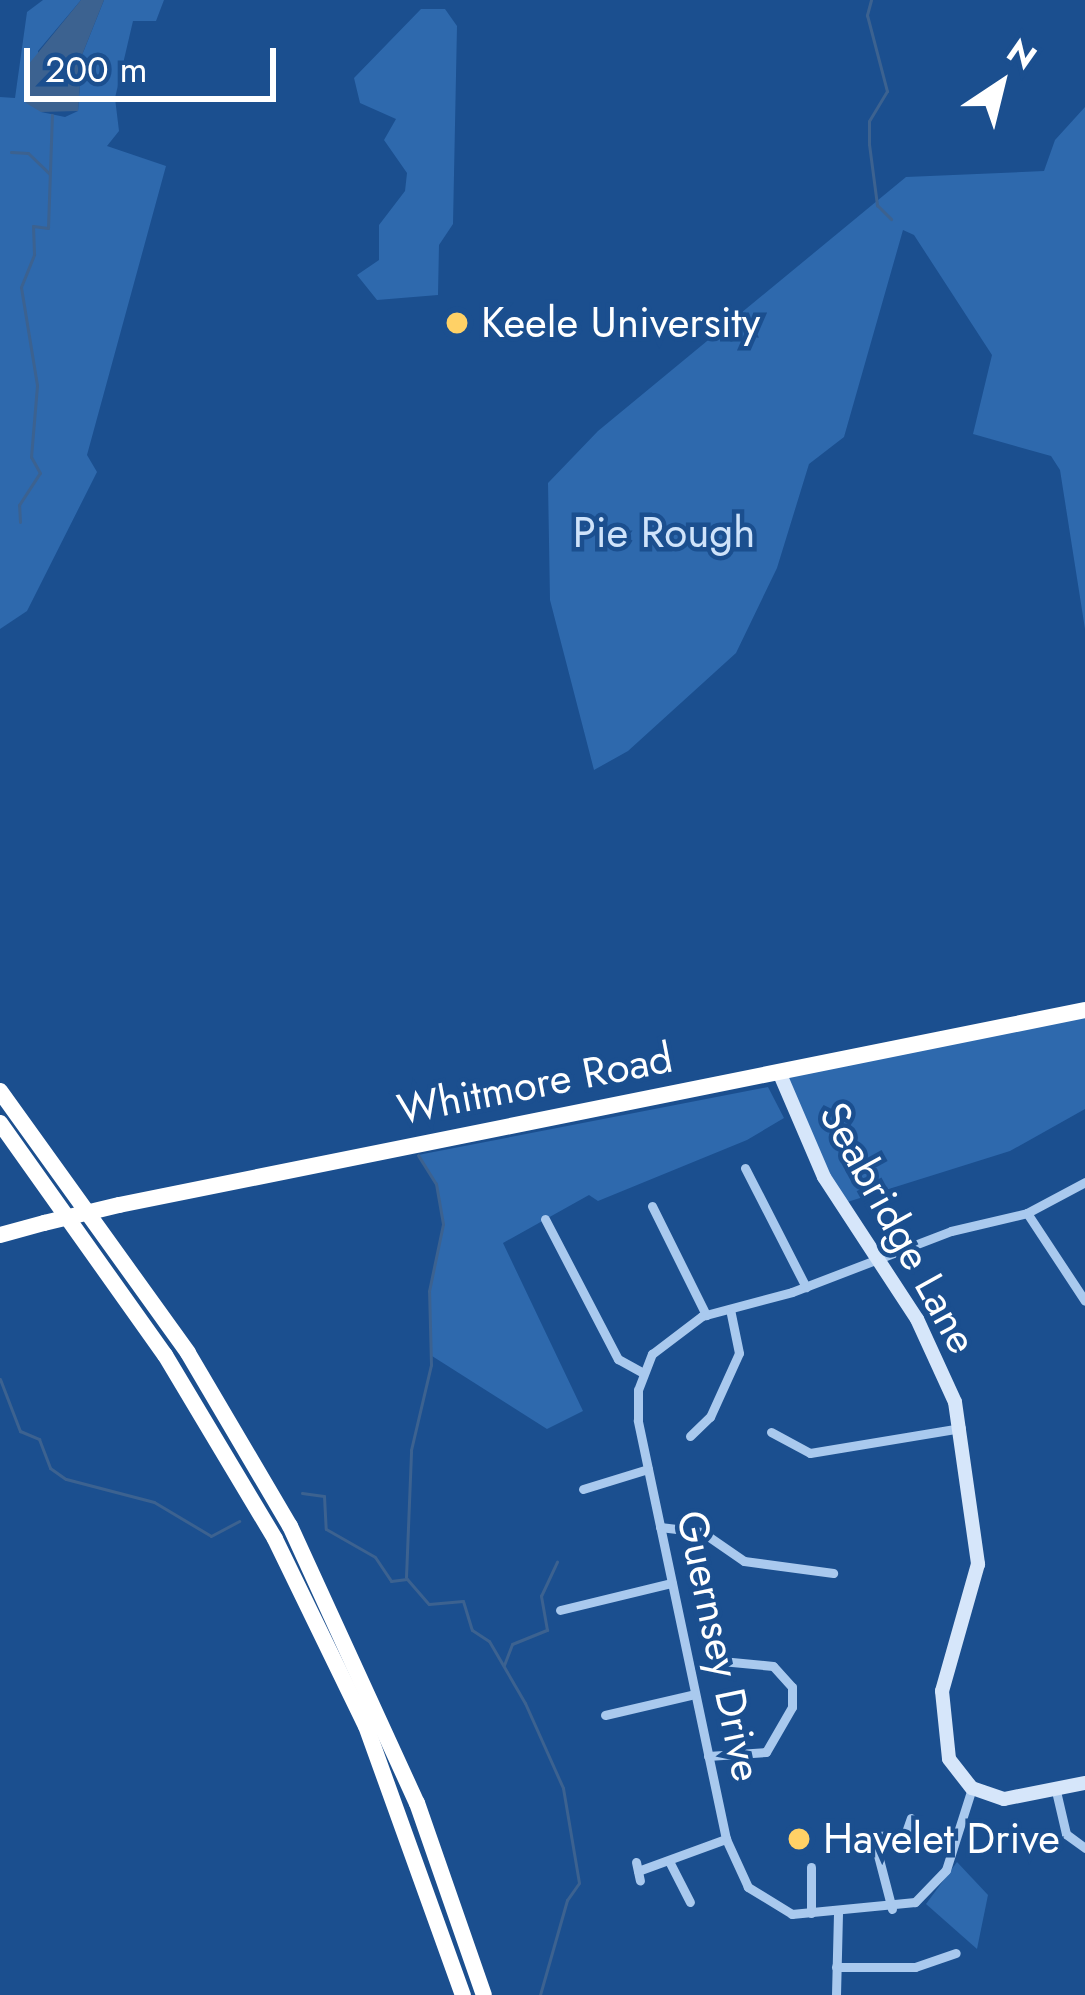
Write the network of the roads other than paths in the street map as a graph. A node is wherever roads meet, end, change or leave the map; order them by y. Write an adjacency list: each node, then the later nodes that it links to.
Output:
1 (1085, 1010): 2 (highway, Whitmore Road)
2 (779, 1072): 10 (highway, Whitmore Road, bridge); 11 (street, Seabridge Lane)
3 (0, 1091): 46 (highway)
4 (0, 1124): 45 (highway)
5 (746, 1168): 12 (street)
6 (1085, 1182): 8 (street)
7 (652, 1206): 15 (street)
8 (1027, 1213): 11 (street); 13 (street)
9 (545, 1219): 16 (street)
10 (0, 1234)
11 (877, 1262): 12 (street); 17 (street, Seabridge Lane)
12 (806, 1287): 14 (street)
13 (1085, 1301)
14 (730, 1309): 15 (street); 19 (street)
15 (706, 1315): 16 (street)
16 (643, 1373): 20 (street, Guernsey Drive)
17 (961, 1428): 18 (street); 31 (street, Seabridge Lane)
18 (771, 1432)
19 (690, 1436)
20 (648, 1469): 21 (street); 22 (street, Guernsey Drive)
21 (584, 1489)
22 (660, 1527): 23 (street); 24 (street, Guernsey Drive)
23 (833, 1573)
24 (672, 1582): 25 (street); 27 (street, Guernsey Drive)
25 (560, 1610)
26 (722, 1661): 29 (street)
27 (695, 1694): 28 (street); 29 (street, Guernsey Drive)
28 (605, 1715)
29 (708, 1756): 34 (street, Guernsey Drive)
30 (1085, 1783): 32 (street)
31 (972, 1788): 32 (street); 40 (street)
32 (1056, 1791): 35 (street)
33 (911, 1818): 40 (street)
34 (726, 1839): 36 (street); 42 (street, Guernsey Drive)
35 (1085, 1848)
36 (669, 1862): 38 (street); 39 (street)
37 (811, 1867): 42 (street)
38 (638, 1871)
39 (690, 1902)
40 (892, 1909): 41 (street, Guernsey Drive)
41 (838, 1911): 42 (street, Guernsey Drive); 44 (street)
42 (811, 1913)
43 (956, 1953): 44 (street)
44 (836, 1967): 47 (street)
45 (463, 1995)
46 (484, 1995)
47 (836, 1995)

